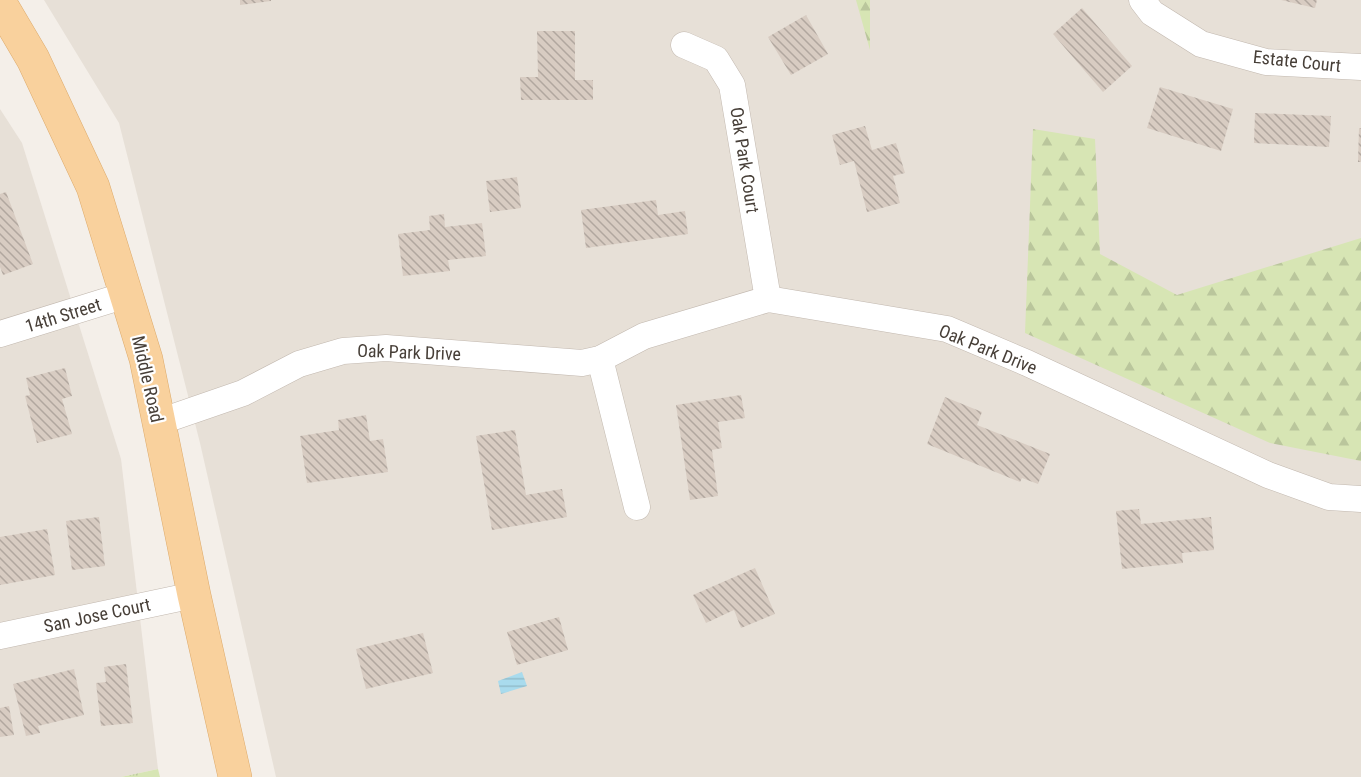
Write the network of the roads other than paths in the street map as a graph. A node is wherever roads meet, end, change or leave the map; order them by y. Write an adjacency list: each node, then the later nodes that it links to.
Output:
1 (1142, 0): 4 (street, Estate Court)
2 (0, 3): 5 (main road, Middle Road)
3 (684, 45): 6 (street, Oak Park Court)
4 (1361, 67)
5 (126, 295): 7 (street, 14th Street); 9 (main road, Middle Road)
6 (768, 299): 8 (street, Oak Park Drive); 10 (street, Oak Park Drive)
7 (0, 334)
8 (600, 359): 9 (street, Oak Park Drive); 11 (street)
9 (159, 422): 12 (main road, Middle Road)
10 (1361, 499)
11 (637, 507)
12 (194, 595): 13 (street, San Jose Court); 14 (main road, Middle Road)
13 (0, 636)
14 (232, 763)

